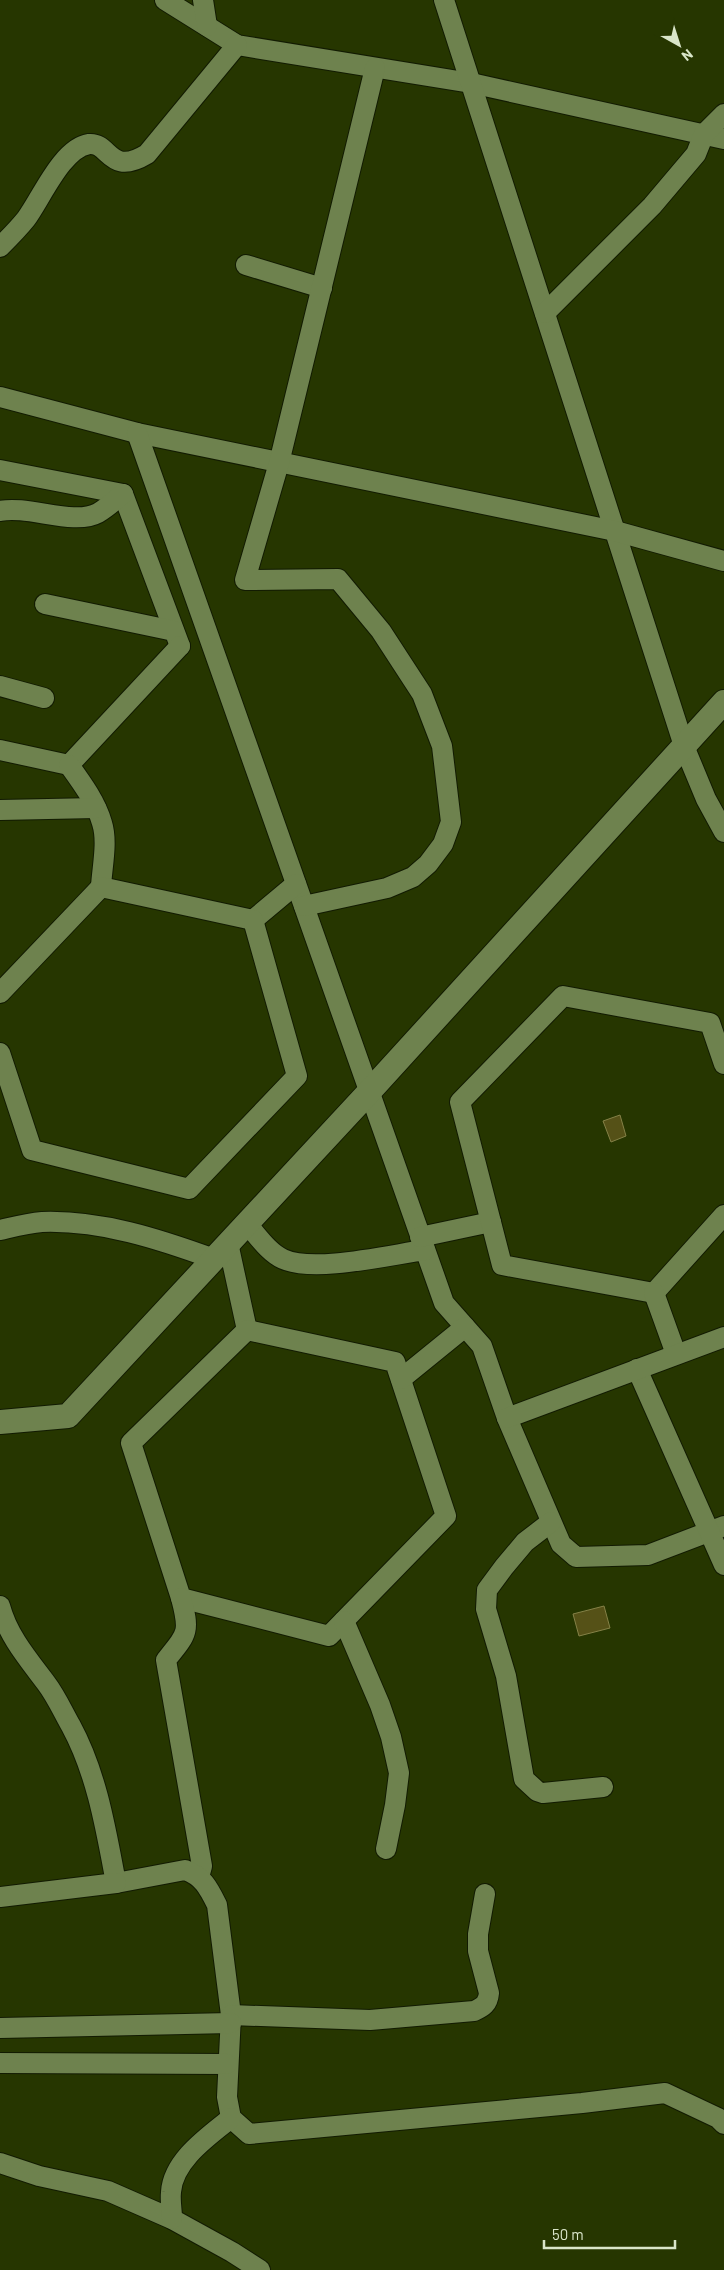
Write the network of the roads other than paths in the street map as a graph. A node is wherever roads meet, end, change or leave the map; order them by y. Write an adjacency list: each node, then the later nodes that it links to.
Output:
1 (165, 0): 4 (street)
2 (202, 0): 4 (street)
3 (444, 0): 7 (street)
4 (207, 26): 5 (street)
5 (237, 45): 6 (street); 11 (street)
6 (375, 68): 7 (street); 13 (street)
7 (471, 83): 9 (street); 14 (street)
8 (724, 114): 9 (street)
9 (704, 134): 10 (street); 14 (street)
10 (724, 139)
11 (0, 247)
12 (246, 265): 13 (street)
13 (322, 288): 17 (street)
14 (545, 313): 21 (street)
15 (0, 397): 16 (street)
16 (137, 433): 17 (street); 25 (street)
17 (279, 463): 21 (street); 37 (street)
18 (0, 470): 19 (street)
19 (123, 494): 20 (street); 24 (street)
20 (0, 511)
21 (615, 531): 22 (street); 29 (street)
22 (724, 561)
23 (45, 604): 24 (street)
24 (177, 638): 25 (street); 31 (street)
25 (214, 654): 35 (street)
26 (0, 686): 27 (street)
27 (44, 698)
28 (724, 702): 29 (street)
29 (684, 746): 34 (street); 42 (street)
30 (0, 750): 31 (street)
31 (69, 765): 32 (street)
32 (96, 808): 33 (street); 36 (street)
33 (0, 810)
34 (724, 832)
35 (296, 884): 37 (street); 38 (street)
36 (101, 887): 38 (street); 39 (street)
37 (304, 906): 42 (street)
38 (253, 920): 40 (street)
39 (0, 993)
40 (0, 1053)
41 (724, 1064): 44 (street)
42 (369, 1092): 45 (street); 47 (street)
43 (724, 1215): 49 (street)
44 (491, 1222): 47 (street); 49 (street)
45 (246, 1224): 47 (street); 48 (street)
46 (0, 1230): 48 (street)
47 (423, 1244): 50 (street)
48 (221, 1251): 51 (street); 57 (street)
49 (654, 1293): 53 (street)
50 (465, 1327): 55 (street); 56 (street)
51 (247, 1330): 55 (street); 61 (street)
52 (724, 1337): 53 (street)
53 (676, 1354): 54 (street)
54 (636, 1369): 56 (street); 59 (street)
55 (400, 1379): 63 (street)
56 (507, 1418): 58 (street)
57 (0, 1422)
58 (552, 1522): 59 (street); 64 (street)
59 (716, 1529): 60 (street)
60 (724, 1565)
61 (181, 1598): 63 (street); 66 (street)
62 (0, 1609): 67 (street)
63 (344, 1621): 65 (street)
64 (603, 1787)
65 (386, 1849)
66 (199, 1877): 67 (street); 70 (street)
67 (116, 1882): 69 (street)
68 (485, 1894): 70 (street)
69 (0, 1897)
70 (231, 2019): 71 (street); 73 (street)
71 (0, 2028)
72 (0, 2063): 73 (street)
73 (227, 2064): 74 (street)
74 (231, 2118): 75 (street); 77 (street)
75 (724, 2124)
76 (0, 2163): 77 (street)
77 (172, 2219): 78 (street)
78 (260, 2270)

